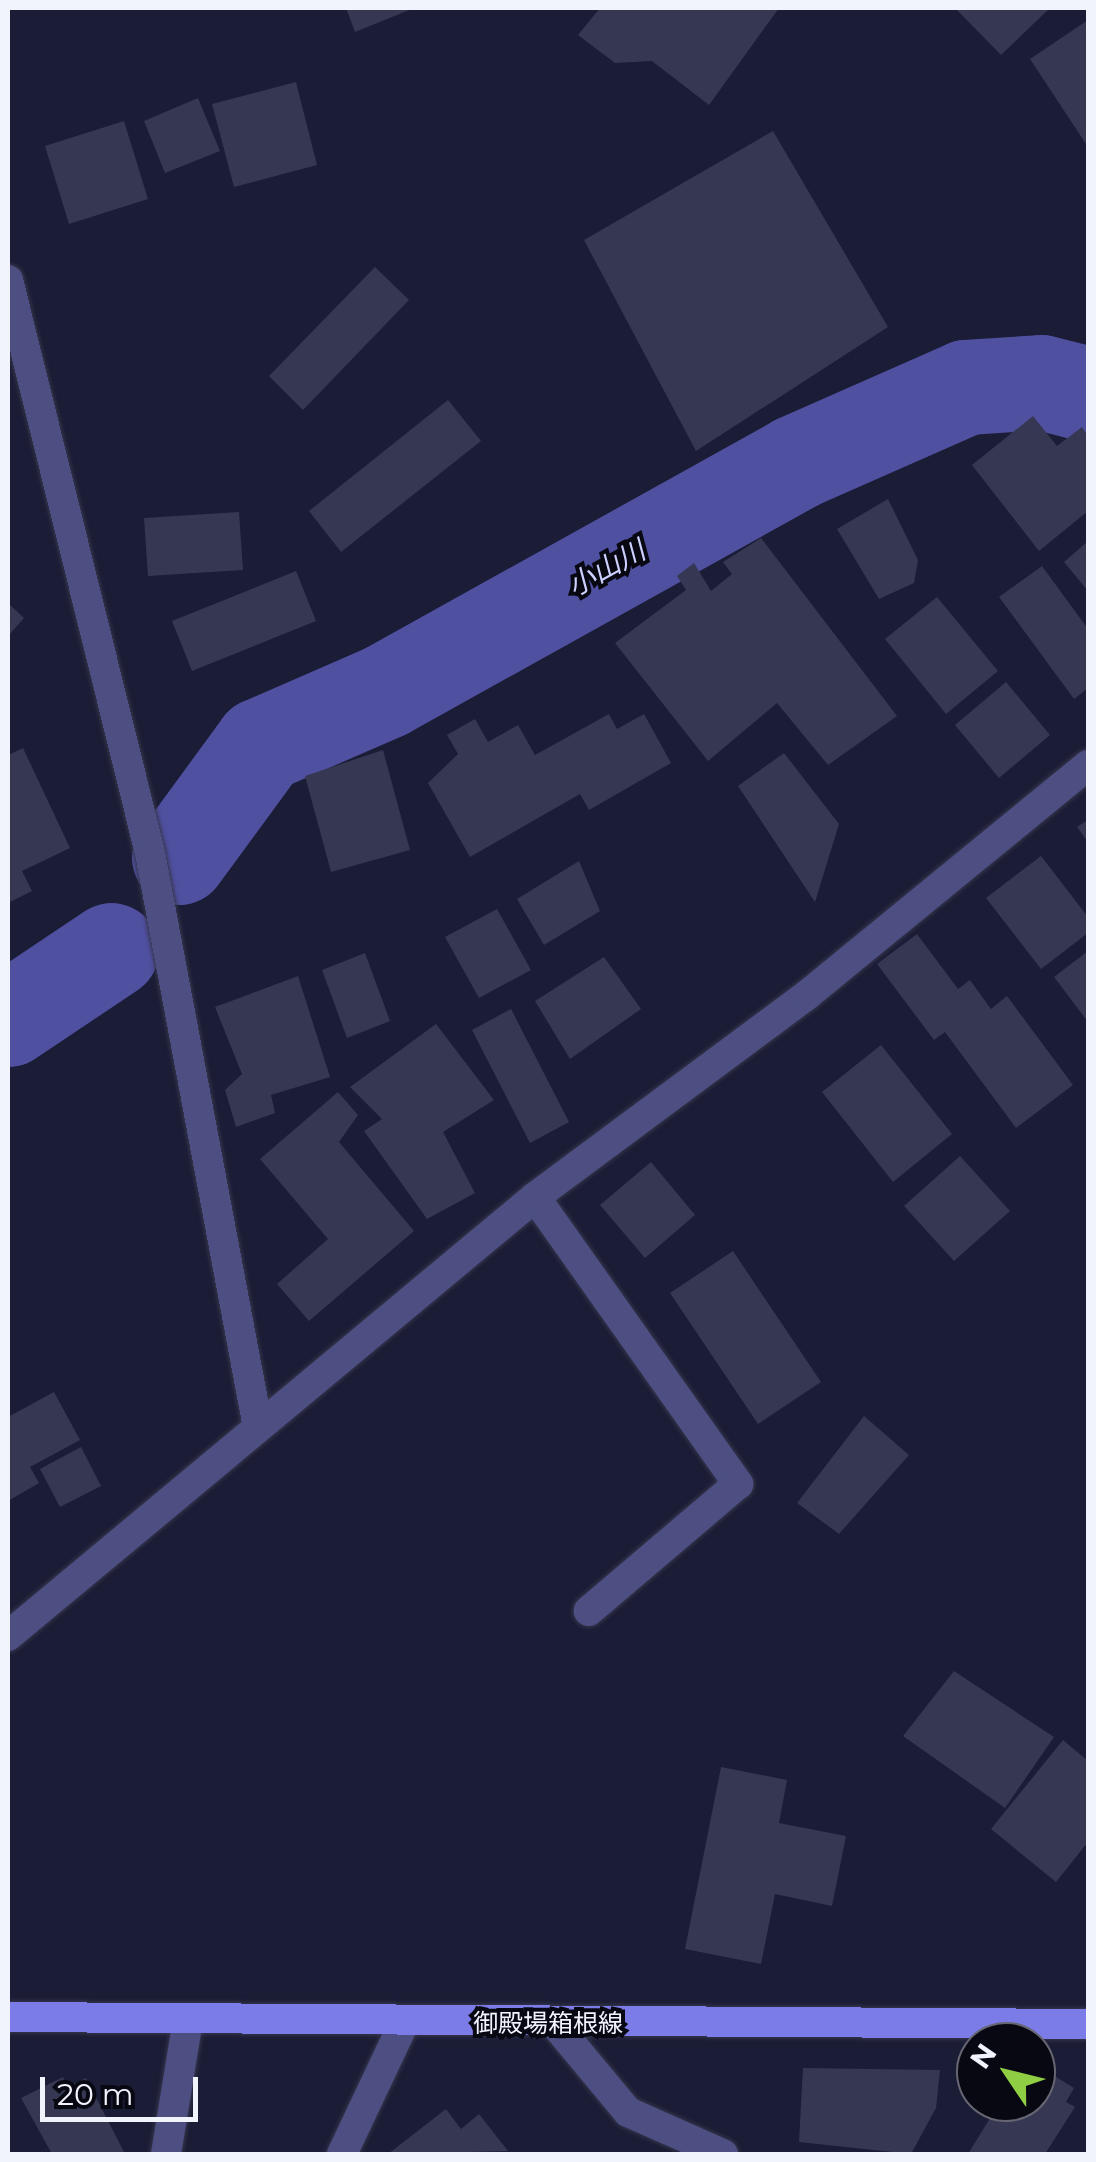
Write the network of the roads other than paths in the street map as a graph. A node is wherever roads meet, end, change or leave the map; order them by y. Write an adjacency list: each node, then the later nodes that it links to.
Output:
1 (8, 280): 4 (street)
2 (1088, 765): 3 (street)
3 (535, 1197): 4 (street); 5 (street)
4 (257, 1422): 6 (street)
5 (589, 1611)
6 (8, 1636)
7 (8, 2018): 8 (main road, 御殿場箱根線)
8 (188, 2020): 9 (main road, 御殿場箱根線); 12 (street)
9 (405, 2021): 10 (main road, 御殿場箱根線); 13 (street)
10 (554, 2023): 11 (main road, 御殿場箱根線); 14 (street)
11 (1088, 2024)
12 (166, 2154)
13 (342, 2154)
14 (723, 2154)

